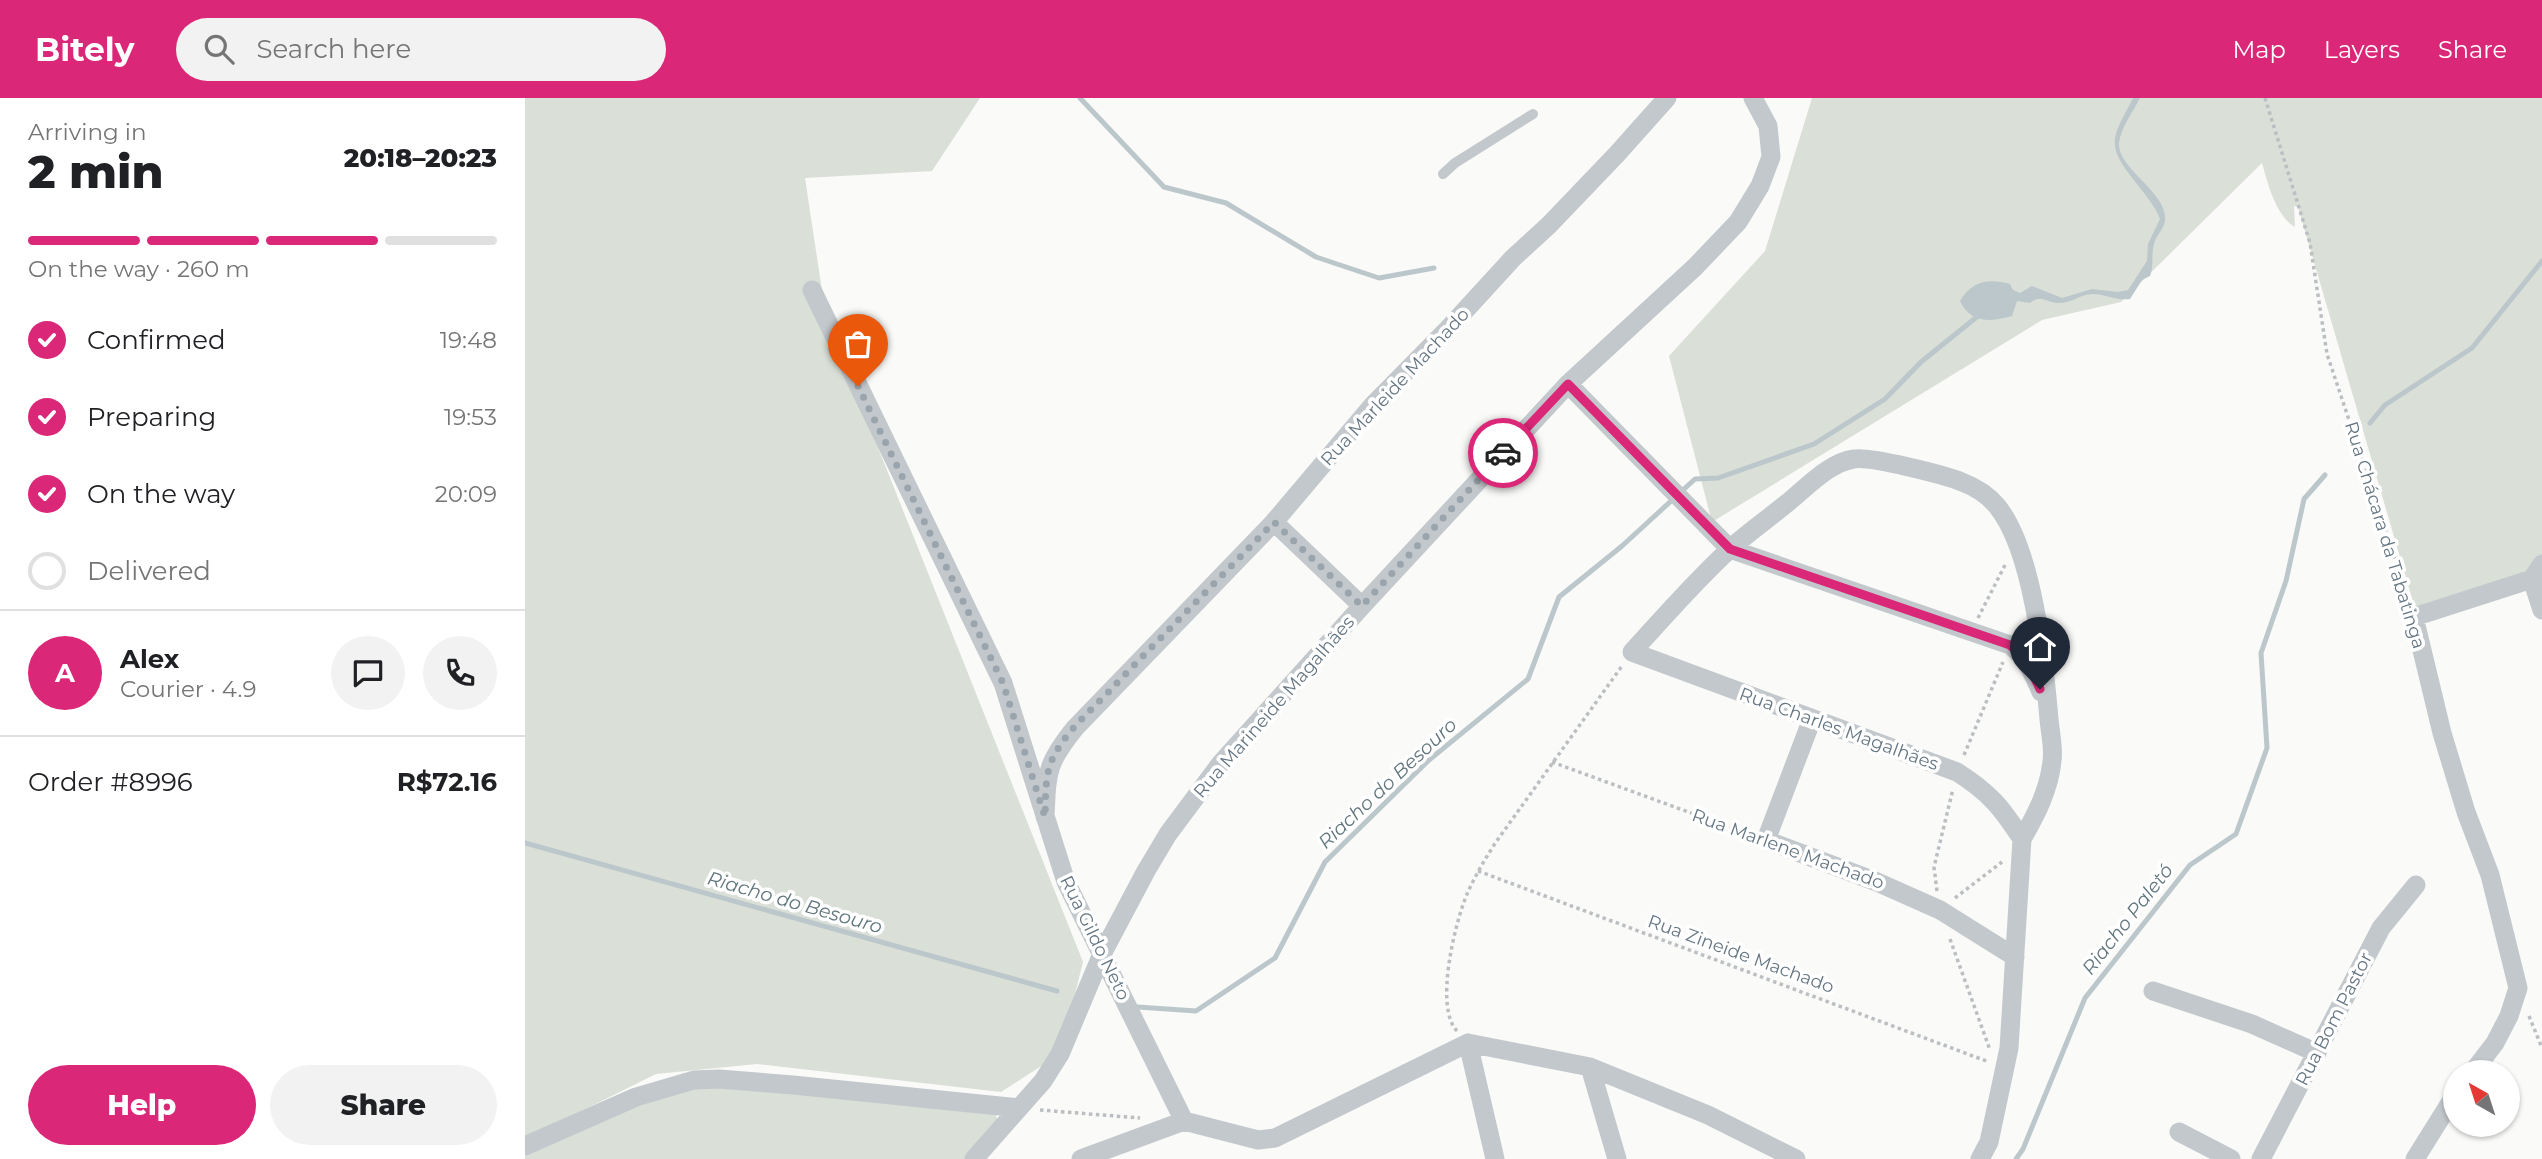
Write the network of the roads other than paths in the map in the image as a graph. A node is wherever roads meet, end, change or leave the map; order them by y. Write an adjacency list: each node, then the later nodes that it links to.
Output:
1 (1667, 98): 7 (street, Rua Marleide Machado)
2 (1753, 98): 6 (street, Rua Marineide Magalhães)
3 (1533, 114): 4 (lane)
4 (1443, 174)
5 (812, 290): 14 (street, Rua Gildo Neto)
6 (1568, 384): 8 (street); 10 (street, Rua Marineide Magalhães)
7 (1274, 522): 10 (street); 14 (street, Rua Marleide Machado)
8 (1730, 549): 12 (street); 12 (street); 13 (street, Rua Charles Magalhães)
9 (2537, 572): 11 (street); 22 (street, Rua Chácara da Tabatinga)
10 (1362, 606): 17 (street, Rua Marineide Magalhães)
11 (2542, 610)
12 (2048, 709): 15 (street)
13 (1812, 719): 15 (street, Rua Charles Magalhães); 18 (street, Rua Marlene Machado)
14 (1045, 817): 17 (street, Rua Gildo Neto)
15 (2022, 839): 18 (street)
16 (2416, 886): 21 (street, Rua Bom Pastor)
17 (1102, 954): 24 (street, Rua Marineide Magalhães); 26 (street, Rua Gildo Neto)
18 (2015, 957): 34 (street)
19 (2153, 991): 21 (street)
20 (1468, 1043): 23 (street); 26 (street); 31 (street)
21 (2317, 1054): 36 (street, Rua Bom Pastor)
22 (2482, 1060)
23 (1590, 1067): 32 (street); 33 (street)
24 (1019, 1108): 28 (street); 29 (street, Rua Marineide Magalhães)
25 (2443, 1114): 37 (street)
26 (1184, 1121): 30 (street)
27 (2179, 1132): 35 (street)
28 (525, 1146)
29 (974, 1159)
30 (1081, 1159)
31 (1495, 1159)
32 (1617, 1159)
33 (1796, 1159)
34 (1980, 1159)
35 (2231, 1159)
36 (2261, 1159)
37 (2415, 1159)

